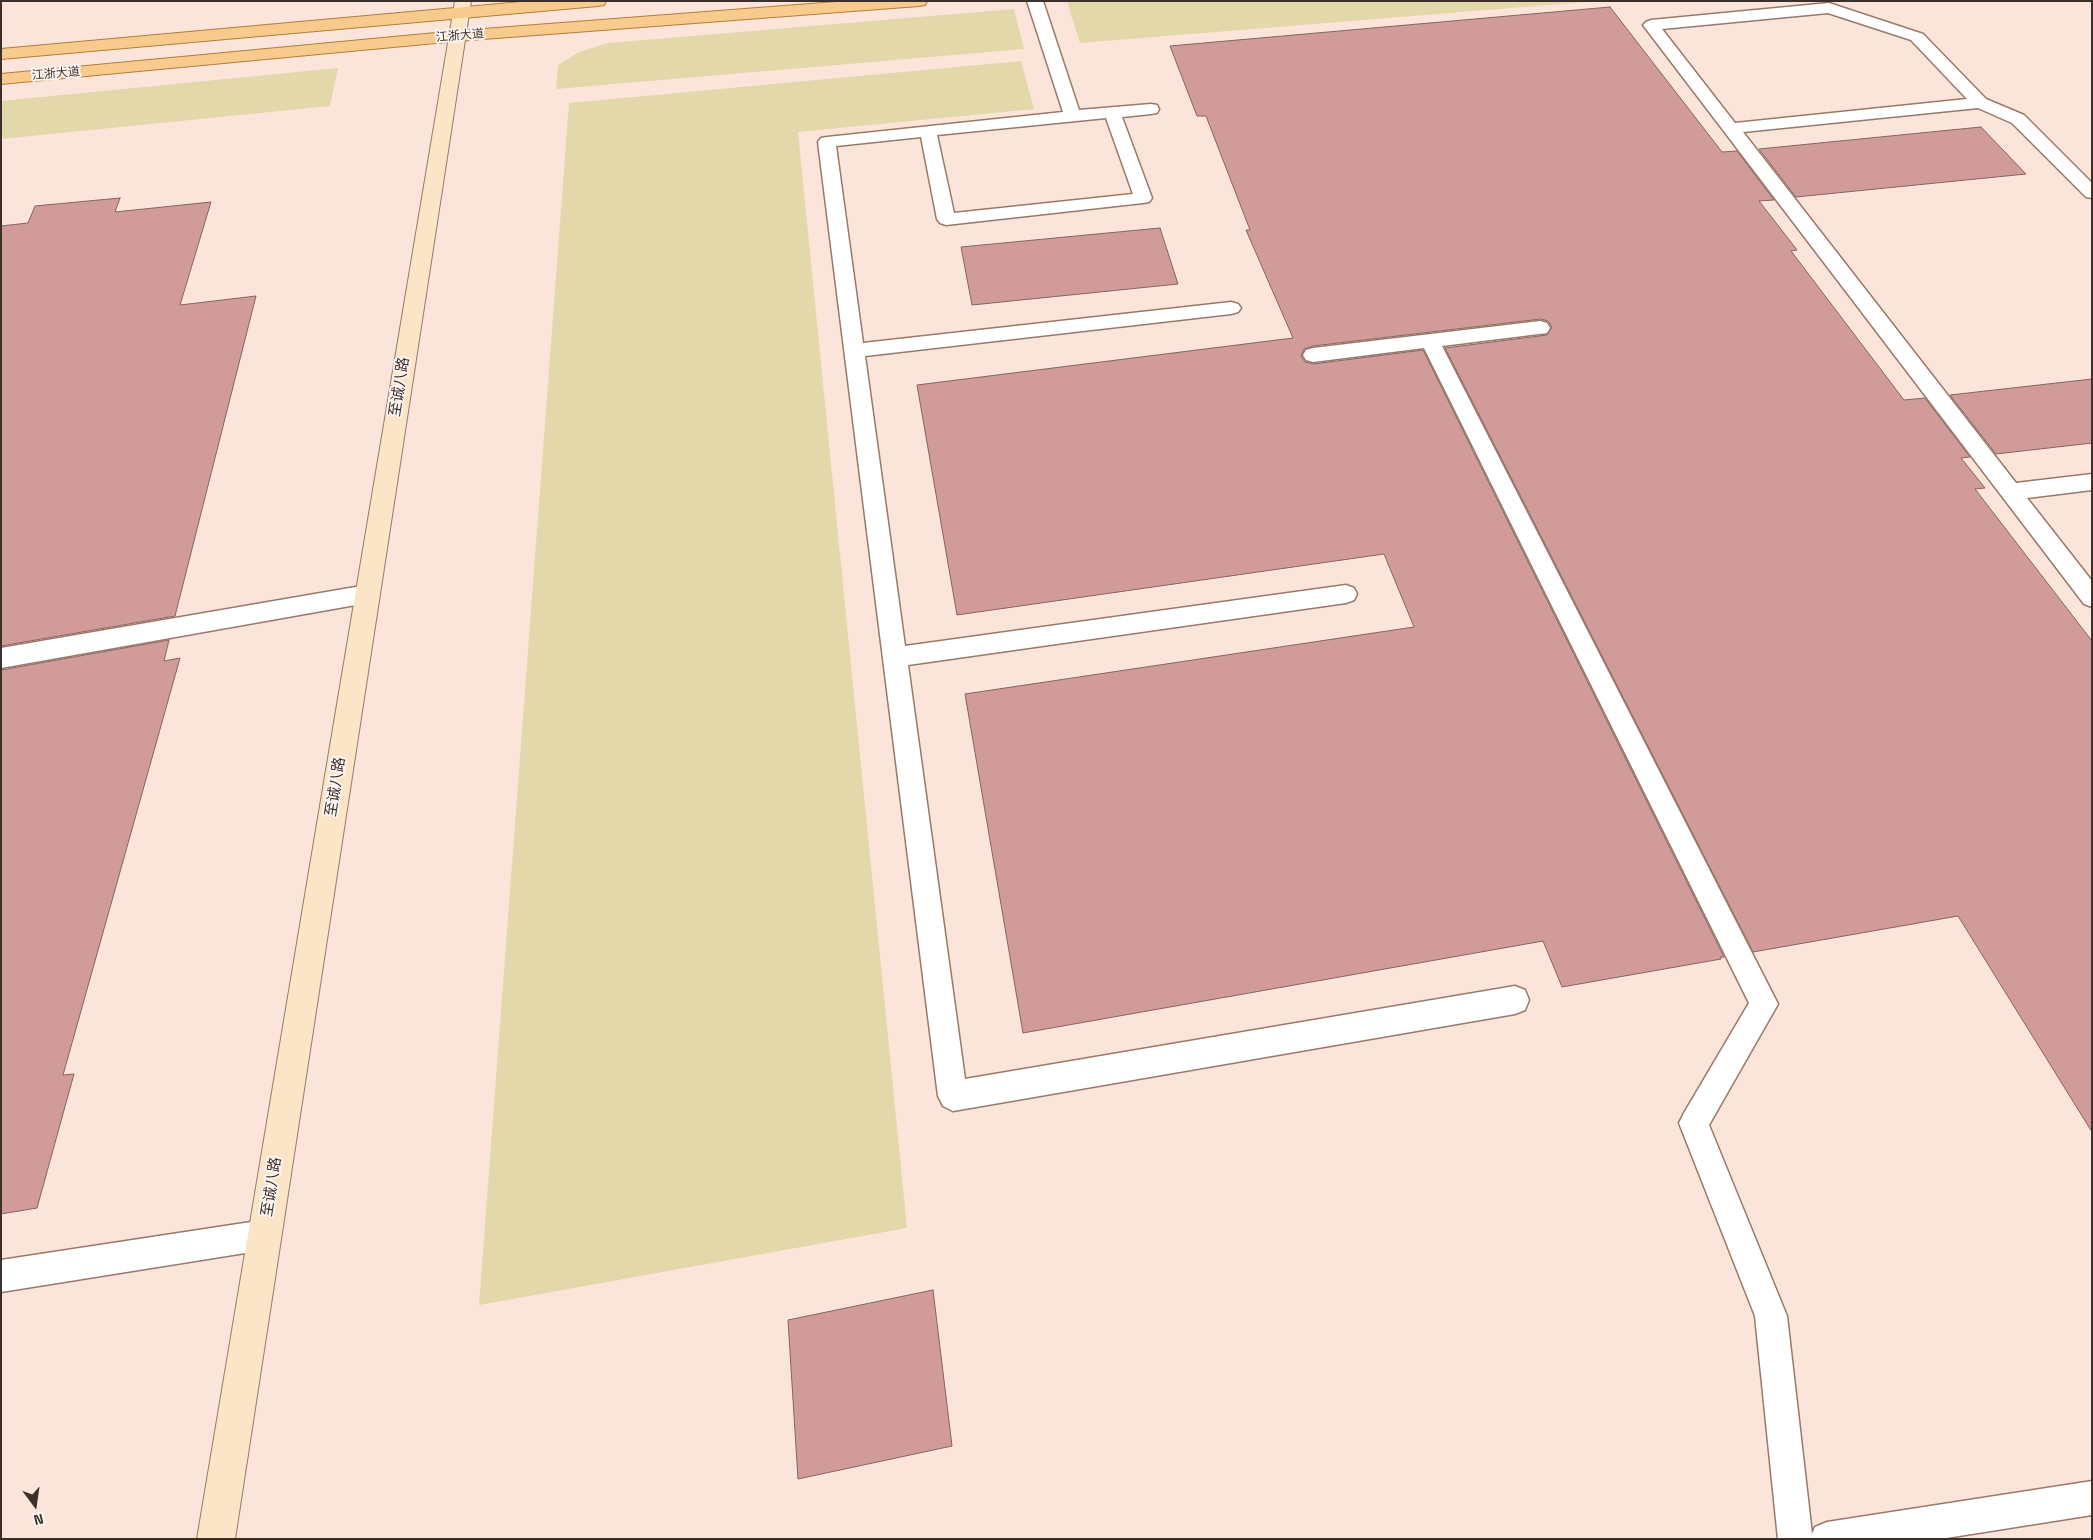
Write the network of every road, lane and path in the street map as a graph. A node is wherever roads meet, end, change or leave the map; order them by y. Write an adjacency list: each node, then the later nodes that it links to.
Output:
1 (598, 1): 6 (main road, 江浙大道)
2 (918, 1): 6 (main road, 江浙大道)
3 (1035, 1): 12 (lane)
4 (1758, 1): 5 (lane)
5 (1770, 14): 9 (lane); 13 (lane)
6 (460, 16): 7 (main road, 江浙大道); 8 (main road, 江浙大道); 23 (main road, 至诚八路)
7 (1, 54)
8 (1, 79)
9 (1980, 104): 13 (lane); 15 (lane)
10 (1150, 109): 11 (lane)
11 (1112, 112): 12 (lane); 14 (lane)
12 (1073, 116): 14 (lane)
13 (1730, 128): 22 (lane)
14 (928, 131): 19 (lane)
15 (2092, 193)
16 (1231, 308): 19 (lane)
17 (1540, 328): 18 (lane)
18 (1430, 341): 20 (lane); 33 (lane)
19 (854, 351): 26 (lane)
20 (1313, 354)
21 (2092, 482): 22 (lane)
22 (2010, 492): 25 (lane)
23 (367, 594): 27 (lane); 29 (main road, 至诚八路)
24 (1346, 594): 26 (lane)
25 (2092, 598)
26 (895, 657): 28 (lane)
27 (1, 658)
28 (1515, 1000)
29 (264, 1235): 30 (lane); 32 (main road, 至诚八路)
30 (1, 1276)
31 (2092, 1498): 34 (lane)
32 (216, 1539)
33 (1795, 1539)
34 (1827, 1539)

